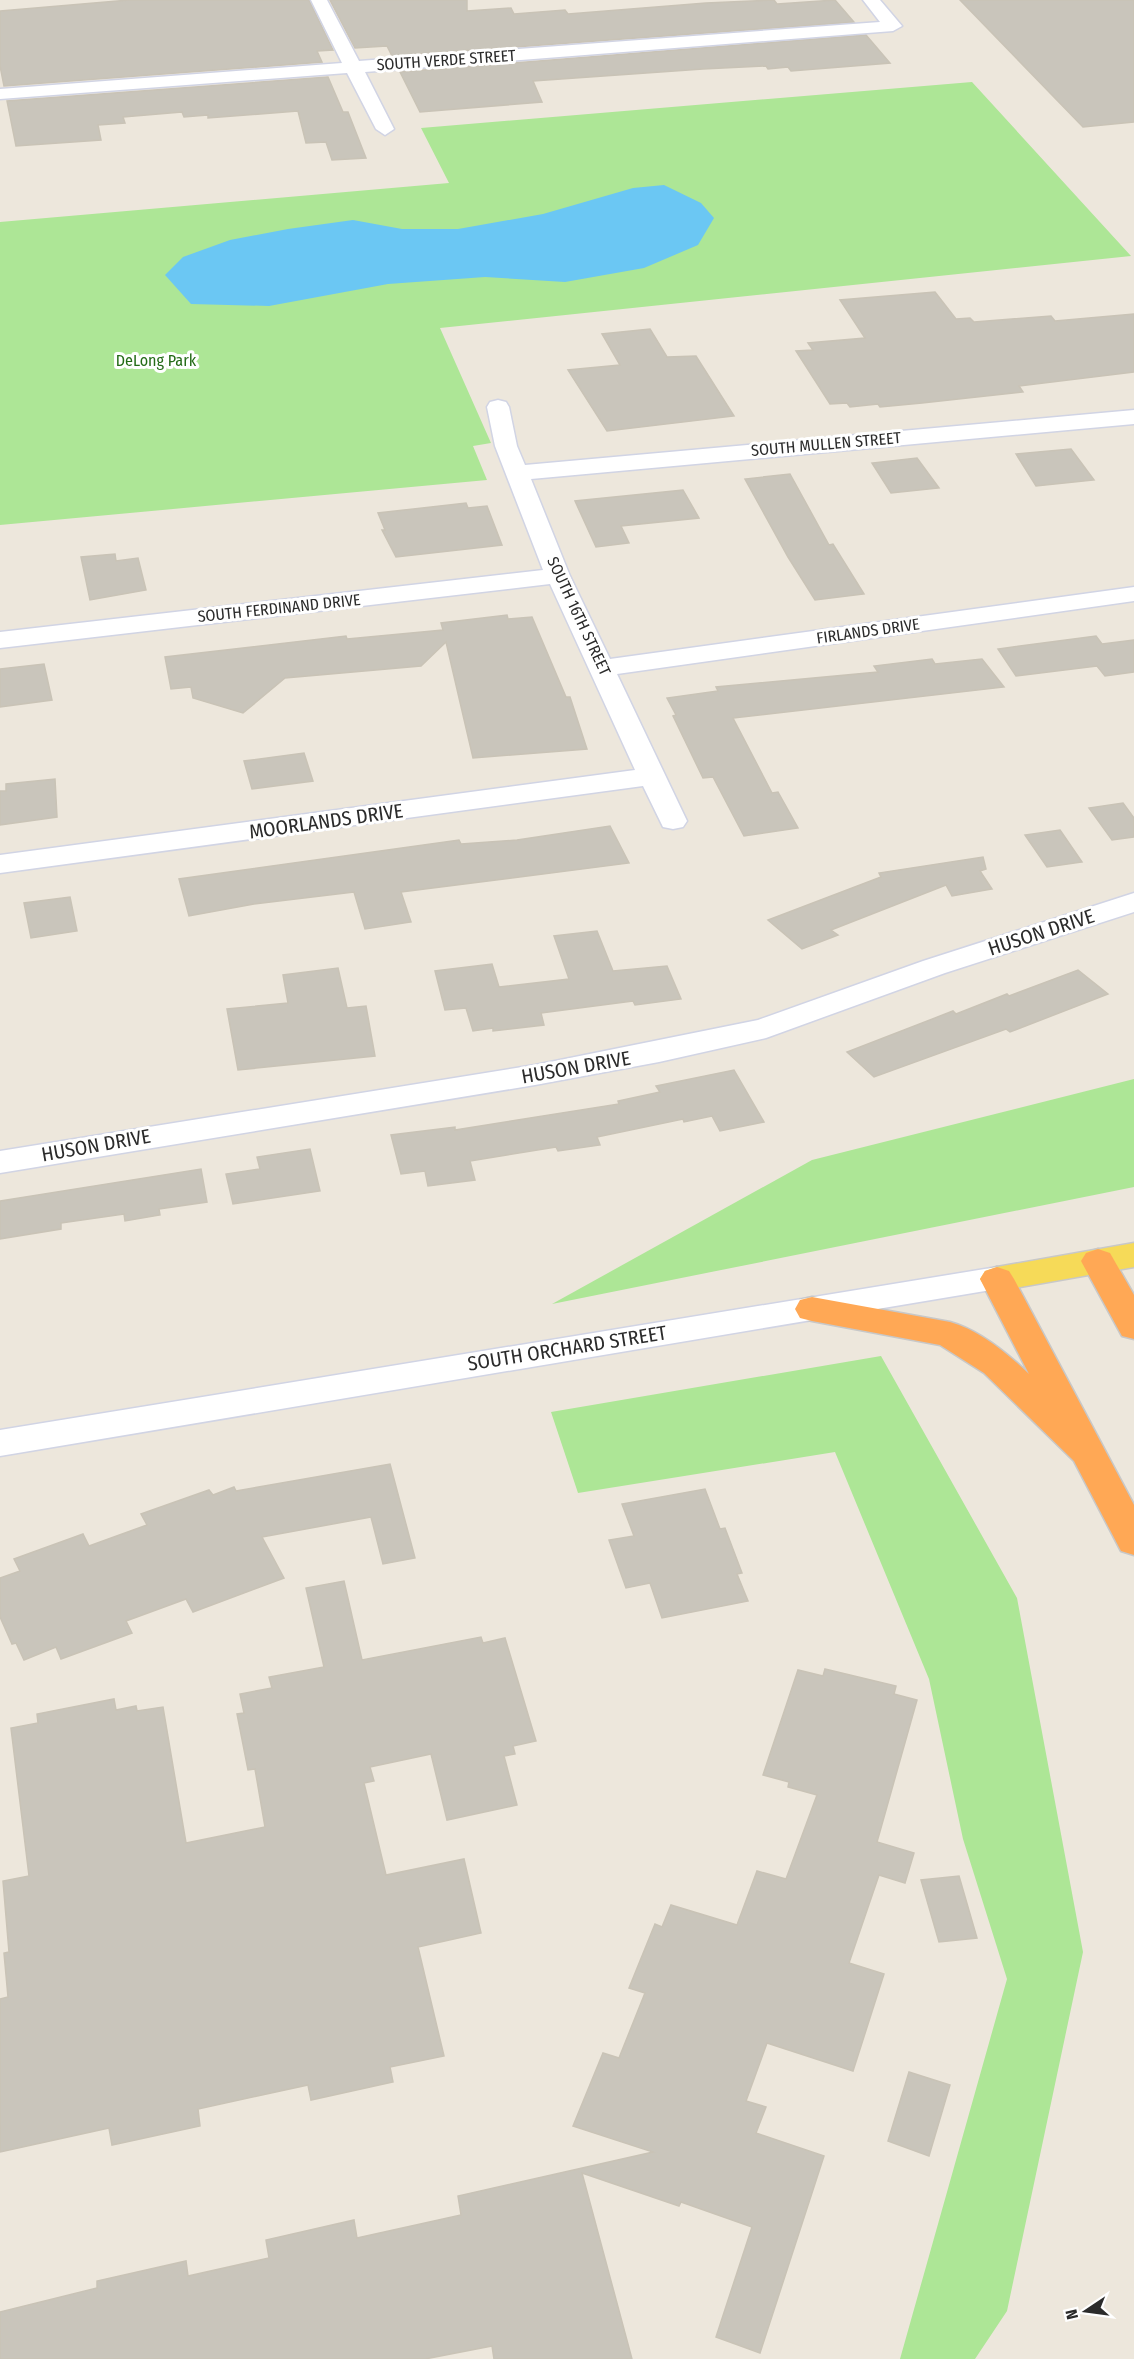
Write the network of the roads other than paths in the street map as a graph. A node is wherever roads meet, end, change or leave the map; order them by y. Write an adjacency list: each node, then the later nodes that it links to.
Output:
1 (319, 0): 3 (street)
2 (871, 0): 3 (street, SOUTH VERDE STREET)
3 (353, 68): 4 (street, SOUTH VERDE STREET); 5 (street)
4 (0, 94)
5 (385, 129)
6 (498, 407): 8 (street, SOUTH 16TH STREET)
7 (1134, 417): 8 (street, SOUTH MULLEN STREET)
8 (519, 473): 9 (street, SOUTH 16TH STREET)
9 (558, 576): 11 (street, SOUTH FERDINAND DRIVE); 12 (street, SOUTH 16TH STREET)
10 (1134, 594): 12 (street, FIRLANDS DRIVE)
11 (0, 640)
12 (602, 668): 13 (street, SOUTH 16TH STREET)
13 (652, 776): 14 (street, SOUTH 16TH STREET); 15 (street, MOORLANDS DRIVE)
14 (673, 821)
15 (0, 864)
16 (1134, 902): 17 (street, HUSON DRIVE)
17 (0, 1162)
18 (1134, 1255): 19 (main road, SOUTH ORCHARD STREET)
19 (1098, 1261): 20 (main road, SOUTH ORCHARD STREET); 22 (highway)
20 (997, 1279): 21 (street, SOUTH ORCHARD STREET); 24 (highway)
21 (812, 1309): 23 (street, SOUTH ORCHARD STREET); 24 (highway)
22 (1134, 1327)
23 (0, 1443)
24 (1088, 1453): 25 (highway)
25 (1125, 1517): 26 (highway)
26 (1134, 1541)

